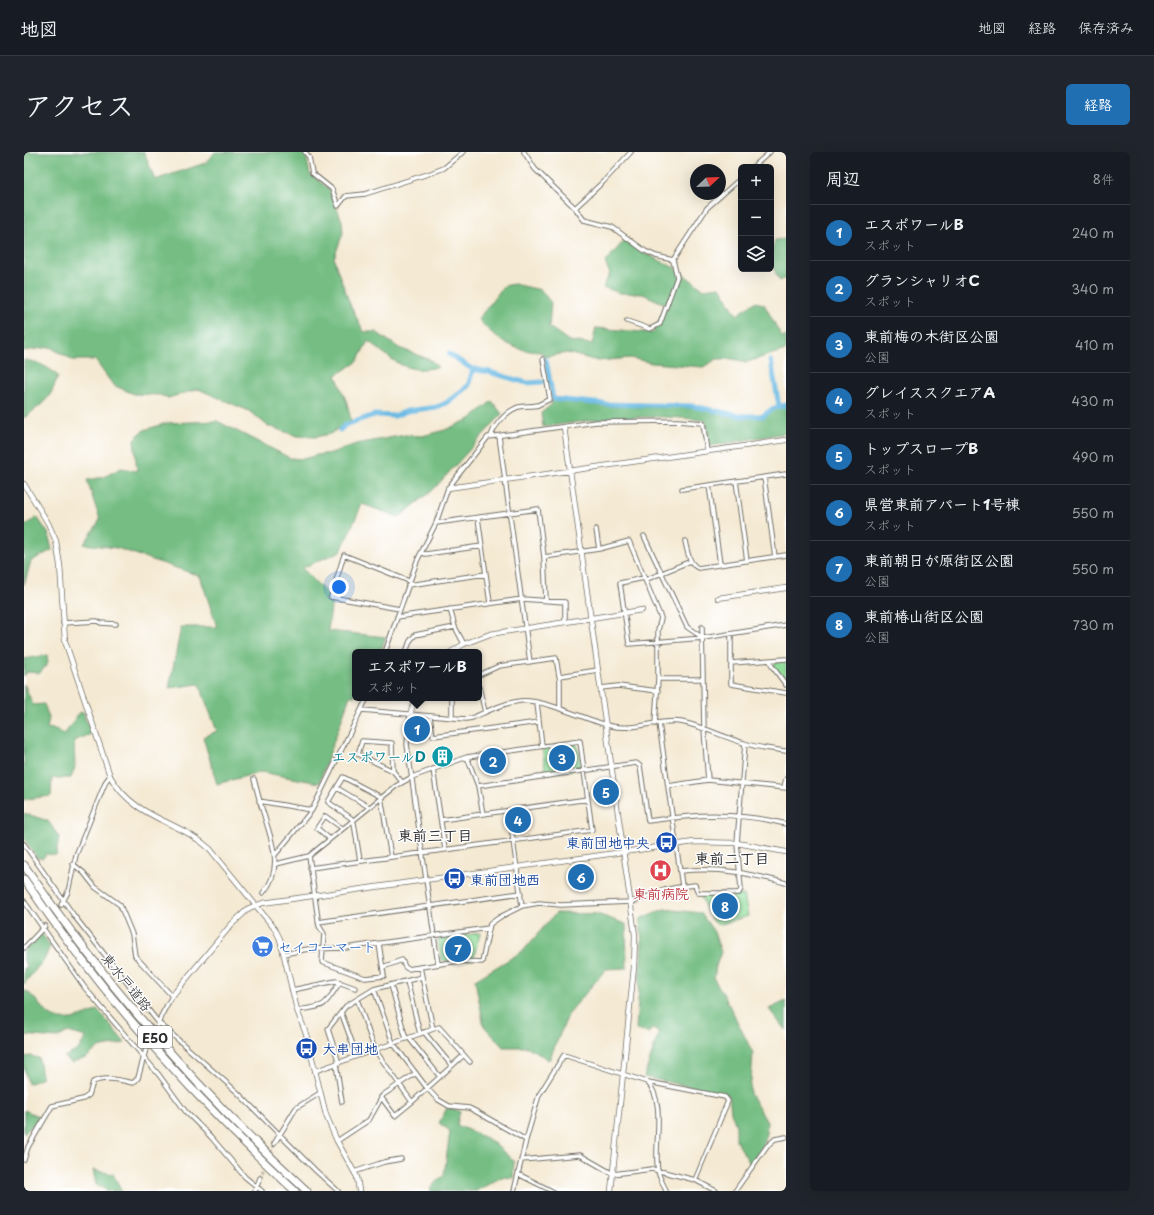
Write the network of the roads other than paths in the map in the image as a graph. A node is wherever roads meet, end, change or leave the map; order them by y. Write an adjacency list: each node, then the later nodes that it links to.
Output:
1 (305, 152): 2 (street)
2 (463, 152)
3 (524, 152): 8 (street)
4 (631, 152): 8 (street)
5 (770, 152): 6 (street)
6 (756, 164)
7 (738, 181): 9 (street)
8 (575, 208): 9 (street)
9 (673, 260): 10 (street)
10 (628, 321)
11 (543, 359): 13 (street)
12 (564, 427): 14 (street); 16 (street); 17 (street)
13 (491, 436): 14 (street); 24 (street)
14 (499, 436): 20 (street)
15 (786, 440): 16 (street)
16 (707, 451): 17 (street)
17 (570, 471): 20 (street); 35 (street)
18 (786, 474): 19 (street)
19 (764, 477): 21 (street); 38 (street)
20 (505, 480): 24 (street); 26 (street)
21 (736, 481): 23 (street); 39 (street)
22 (24, 485): 58 (street)
23 (709, 485): 25 (street); 41 (street)
24 (448, 488): 28 (street)
25 (682, 489)
26 (510, 513): 27 (street); 37 (street); 48 (street)
27 (478, 518): 28 (street); 32 (street)
28 (436, 523): 34 (street)
29 (596, 529): 33 (street)
30 (644, 536): 43 (street)
31 (685, 541): 40 (street)
32 (482, 546): 34 (street); 42 (street)
33 (599, 549): 35 (street); 44 (street)
34 (422, 552): 45 (street)
35 (582, 552): 37 (street); 56 (street)
36 (786, 555): 38 (street)
37 (544, 557): 49 (street)
38 (775, 557): 39 (street)
39 (747, 561): 41 (street)
40 (691, 562): 41 (street); 43 (street)
41 (720, 564)
42 (486, 574): 45 (street); 50 (street)
43 (662, 574): 44 (street); 65 (street)
44 (644, 579): 54 (street); 66 (street)
45 (409, 583): 51 (street); 51 (street)
46 (786, 588): 47 (street)
47 (718, 598)
48 (522, 599): 49 (street); 50 (street); 63 (street)
49 (546, 600): 57 (street)
50 (490, 603): 52 (street)
51 (400, 609): 55 (street)
52 (450, 609): 55 (street); 62 (street)
53 (642, 610): 54 (street)
54 (624, 613): 56 (street); 66 (street)
55 (397, 616): 68 (street)
56 (591, 618): 57 (street); 75 (street)
57 (565, 622): 63 (street)
58 (63, 623): 59 (street); 107 (street)
59 (116, 624)
60 (786, 625): 64 (street)
61 (702, 626): 65 (street)
62 (455, 627): 67 (street); 69 (street)
63 (526, 629): 67 (street); 73 (street)
64 (731, 634): 65 (street); 74 (street)
65 (703, 638): 66 (street); 79 (street)
66 (658, 643): 78 (street)
67 (464, 644): 70 (street)
68 (385, 649)
69 (407, 649)
70 (456, 649)
71 (786, 658): 72 (street)
72 (770, 661): 74 (street); 80 (street)
73 (530, 662): 76 (street); 77 (street)
74 (731, 663): 83 (street)
75 (598, 670): 77 (street); 81 (street)
76 (482, 674)
77 (560, 676): 89 (street)
78 (658, 679): 79 (street); 82 (street)
79 (703, 679): 98 (street)
80 (786, 685)
81 (601, 688): 82 (street); 97 (street)
82 (658, 691): 96 (street)
83 (786, 693)
84 (482, 700): 91 (street)
85 (366, 701): 90 (street)
86 (414, 701): 92 (street)
87 (452, 701): 94 (street)
88 (537, 703): 89 (street); 91 (street); 95 (street)
89 (560, 709): 97 (street)
90 (362, 710): 92 (street); 122 (street)
91 (485, 712): 94 (street)
92 (410, 715): 93 (street); 108 (street)
93 (430, 717): 94 (street); 95 (street)
94 (452, 718)
95 (539, 722): 100 (street)
96 (657, 723): 97 (street); 98 (street); 115 (street)
97 (606, 725): 103 (street)
98 (704, 730): 99 (street); 111 (street)
99 (745, 744): 101 (street); 113 (street)
100 (542, 746): 102 (street); 106 (street)
101 (786, 751)
102 (467, 757): 104 (street); 114 (street)
103 (612, 767): 106 (street); 126 (street); 137 (street)
104 (433, 769): 108 (street); 128 (street)
105 (393, 771): 105 (street); 112 (street)
106 (585, 771): 114 (street); 119 (street)
107 (110, 776): 144 (street); 162 (street)
108 (412, 777): 112 (street); 139 (street)
109 (254, 779): 120 (street)
110 (786, 779): 117 (street)
111 (708, 780): 113 (street); 115 (street)
112 (402, 782): 118 (street)
113 (742, 784): 117 (street); 125 (street)
114 (478, 786): 124 (street)
115 (668, 786): 126 (street)
116 (337, 788): 118 (street); 121 (street); 127 (street)
117 (785, 788)
118 (381, 797): 121 (street); 142 (street)
119 (588, 799): 123 (street); 132 (street)
120 (259, 801): 122 (street); 140 (street)
121 (369, 807): 127 (street)
122 (312, 810): 140 (street)
123 (510, 810): 124 (street); 132 (street)
124 (483, 814): 128 (street)
125 (739, 816): 126 (street); 129 (street); 133 (street)
126 (673, 817): 135 (street)
127 (353, 820): 130 (street); 143 (street)
128 (441, 820): 136 (street)
129 (786, 824)
130 (342, 828): 131 (street); 131 (street)
131 (330, 839): 141 (street)
132 (513, 840): 136 (street); 147 (street)
133 (737, 843): 135 (street); 138 (street); 150 (street)
134 (24, 844): 159 (street)
135 (677, 844): 137 (street); 149 (street)
136 (445, 849): 139 (street)
137 (624, 852): 147 (street); 160 (street)
138 (786, 852)
139 (422, 853): 142 (street); 152 (street)
140 (275, 855): 145 (street)
141 (309, 856): 145 (street); 148 (street)
142 (391, 857): 143 (street)
143 (360, 861): 148 (street)
144 (73, 864): 159 (street); 183 (street)
145 (276, 864): 155 (street)
146 (24, 865): 232 (highway, 東水戸道路 / E50)
147 (517, 866): 152 (street); 156 (street)
148 (310, 868): 157 (street)
149 (680, 871): 150 (street); 154 (street)
150 (739, 871): 153 (street); 154 (street)
151 (24, 879): 231 (highway, 東水戸道路 / E50)
152 (426, 879): 157 (street); 163 (street)
153 (786, 883)
154 (682, 886): 160 (street)
155 (263, 893)
156 (521, 893): 163 (street); 164 (street)
157 (314, 895): 162 (street); 165 (street)
158 (24, 901): 166 (street)
159 (64, 901): 161 (street); 187 (street)
160 (630, 902): 164 (street); 204 (street)
161 (61, 905)
162 (256, 905): 172 (street); 183 (street)
163 (430, 906): 165 (street); 168 (street)
164 (522, 906): 167 (street)
165 (318, 922): 171 (street)
166 (44, 927): 170 (street); 198 (street)
167 (489, 928): 168 (street); 173 (street)
168 (434, 936): 169 (street); 173 (street)
169 (379, 944): 171 (street); 174 (street)
170 (24, 948)
171 (323, 949): 172 (street); 174 (street)
172 (284, 954): 182 (street)
173 (438, 964): 175 (street)
174 (383, 967): 175 (street)
175 (420, 967): 176 (street)
176 (422, 977): 177 (street); 188 (street)
177 (407, 981): 179 (street); 191 (street)
178 (340, 982): 180 (street); 182 (street); 185 (street)
179 (391, 985): 181 (street); 192 (street)
180 (355, 988)
181 (374, 989): 184 (street); 193 (street)
182 (292, 990): 185 (street)
183 (172, 996): 187 (street)
184 (357, 999): 186 (street); 195 (street)
185 (297, 1010): 202 (street)
186 (341, 1012): 197 (street); 200 (street)
187 (158, 1022): 189 (street); 213 (street)
188 (433, 1029): 190 (street); 196 (street)
189 (156, 1031)
190 (424, 1032): 191 (street); 201 (street)
191 (420, 1034): 192 (street)
192 (407, 1038): 193 (street); 205 (street)
193 (393, 1043): 195 (street); 203 (street)
194 (146, 1049): 198 (street)
195 (375, 1050): 197 (street); 207 (street)
196 (464, 1055): 199 (street); 201 (street)
197 (357, 1056): 200 (street)
198 (143, 1057): 218 (street); 228 (street)
199 (470, 1062)
200 (337, 1063): 202 (street); 211 (street)
201 (452, 1066): 205 (street)
202 (315, 1071): 209 (street)
203 (416, 1073): 207 (street); 208 (street)
204 (622, 1074): 206 (street); 215 (street); 225 (street)
205 (440, 1077): 208 (street)
206 (647, 1082): 222 (street); 227 (street)
207 (399, 1084): 210 (street); 212 (street)
208 (427, 1088): 212 (street); 215 (street)
209 (320, 1093): 213 (street); 216 (street)
210 (381, 1097): 212 (street); 216 (street)
211 (342, 1102)
212 (412, 1102)
213 (278, 1135): 217 (street); 233 (street)
214 (786, 1137): 240 (street)
215 (526, 1140): 221 (street)
216 (337, 1141): 223 (street)
217 (274, 1144)
218 (26, 1147): 220 (street)
219 (401, 1159): 223 (street)
220 (24, 1160)
221 (521, 1160): 224 (street); 225 (street)
222 (658, 1170): 225 (street); 227 (street); 238 (street)
223 (354, 1172): 234 (street)
224 (518, 1174): 235 (street); 236 (street)
225 (613, 1174): 237 (street)
226 (260, 1178): 228 (street)
227 (695, 1180): 239 (street)
228 (256, 1186): 229 (street); 230 (street)
229 (255, 1191)
230 (262, 1191)
231 (295, 1191)
232 (307, 1191)
233 (338, 1191)
234 (359, 1191)
235 (514, 1191)
236 (552, 1191)
237 (611, 1191)
238 (666, 1191)
239 (716, 1191)
240 (735, 1191)

